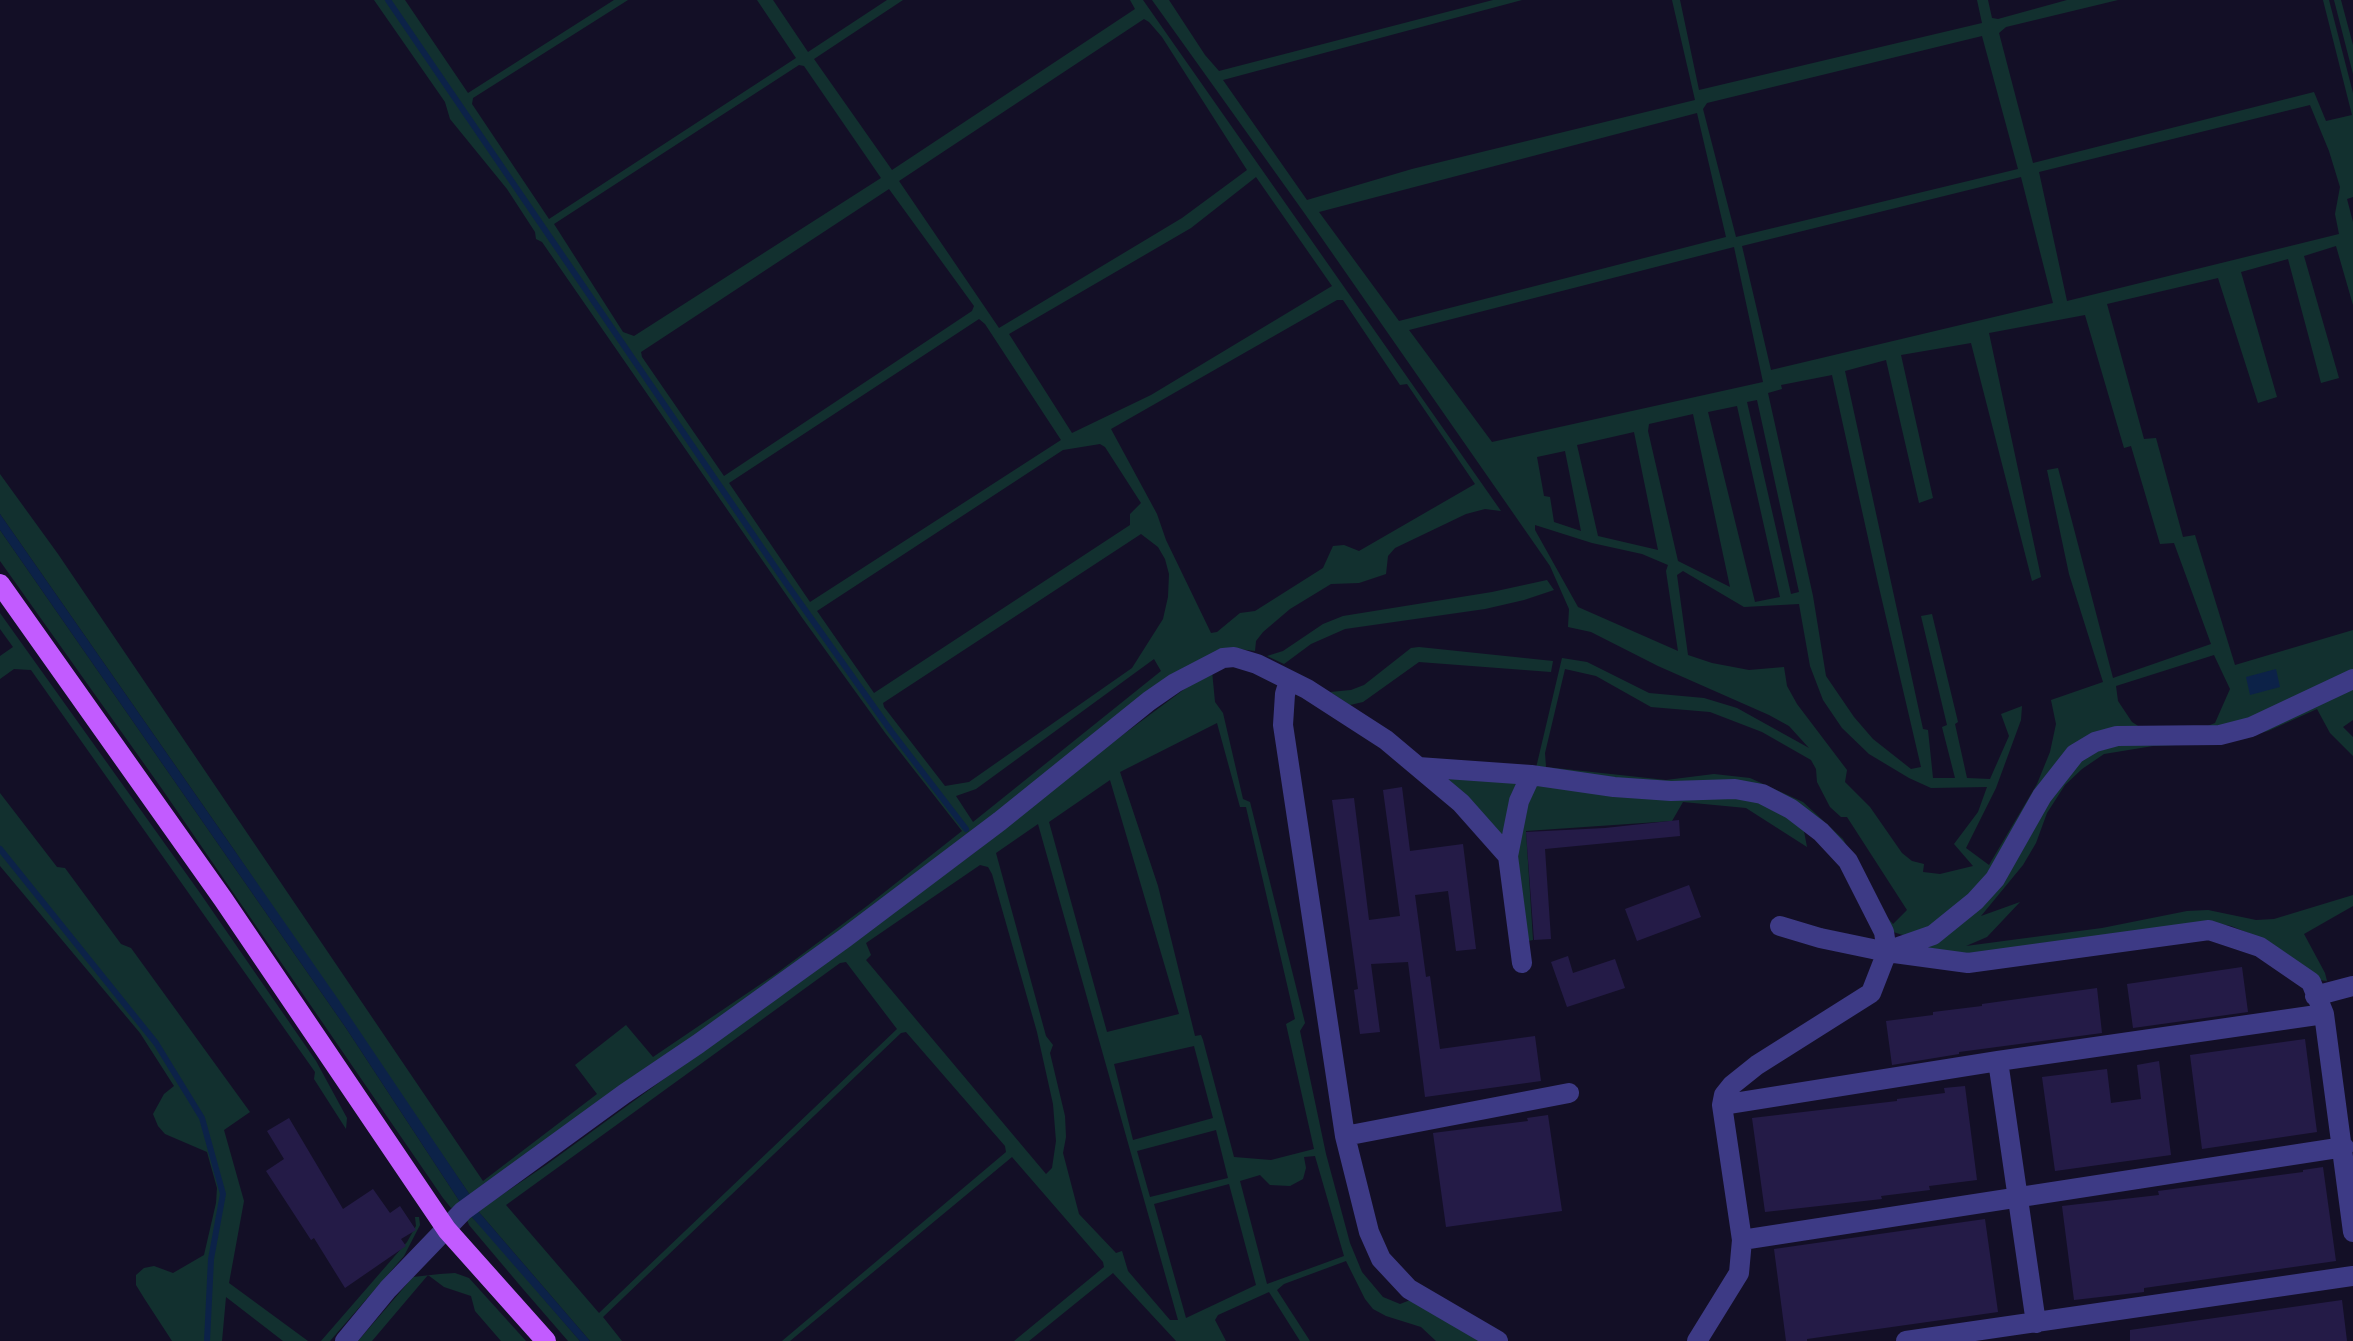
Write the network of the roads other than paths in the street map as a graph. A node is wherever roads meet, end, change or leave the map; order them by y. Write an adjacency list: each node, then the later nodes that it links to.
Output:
1 (0, 584): 18 (main road)
2 (2353, 679): 8 (street)
3 (1289, 681): 4 (street); 15 (street); 18 (street)
4 (1418, 767): 5 (street); 6 (street)
5 (1531, 775): 6 (street); 8 (street)
6 (1508, 856): 9 (street)
7 (1780, 926): 8 (street)
8 (1887, 952): 11 (street); 14 (street)
9 (1522, 963)
10 (2353, 986): 11 (street)
11 (2320, 1005): 12 (street); 16 (street)
12 (1998, 1061): 14 (street); 17 (street)
13 (1569, 1093): 15 (street)
14 (1722, 1105): 20 (street)
15 (1345, 1136): 25 (street)
16 (2344, 1147): 17 (street); 19 (street)
17 (2016, 1198): 20 (street); 22 (street)
18 (447, 1230): 23 (street); 24 (main road)
19 (2353, 1232)
20 (1742, 1240): 26 (street)
21 (2353, 1276): 22 (street)
22 (2036, 1323): 27 (street)
23 (345, 1341)
24 (546, 1341)
25 (1498, 1341)
26 (1697, 1341)
27 (1906, 1341)

